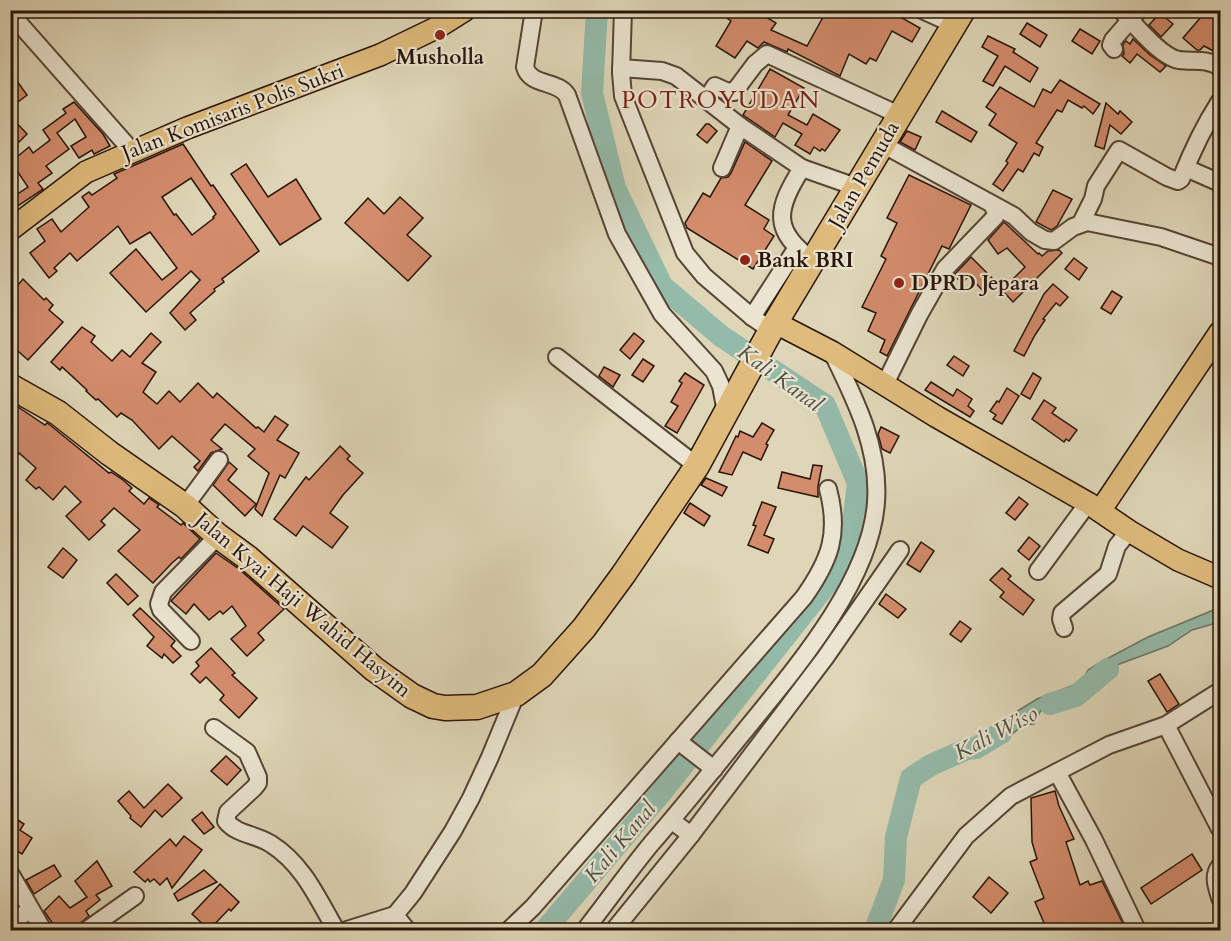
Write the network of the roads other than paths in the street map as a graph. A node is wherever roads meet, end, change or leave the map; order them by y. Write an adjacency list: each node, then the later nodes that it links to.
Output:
1 (534, 10): 33 (street)
2 (623, 10): 10 (street)
3 (922, 10): 7 (street)
4 (462, 11): 16 (main road, Jalan Komisaris Polis Sukri)
5 (10, 12): 16 (street)
6 (1130, 14): 8 (street); 9 (street)
7 (959, 18): 13 (highway, Jalan Pemuda)
8 (1114, 49)
9 (1221, 67)
10 (621, 68): 11 (street); 27 (street)
11 (706, 100): 13 (street); 14 (street)
12 (1221, 101): 19 (street)
13 (899, 115): 15 (highway, Jalan Pemuda)
14 (740, 126): 17 (street); 18 (street)
15 (882, 144): 21 (highway, Jalan Pemuda); 22 (street)
16 (132, 151): 24 (main road, Jalan Komisaris Polis Sukri)
17 (722, 168)
18 (802, 168): 21 (street); 25 (street)
19 (1186, 168): 20 (street); 23 (street)
20 (1221, 183)
21 (856, 187): 25 (highway, Jalan Pemuda)
22 (993, 206): 23 (street); 31 (street)
23 (1081, 223): 26 (street)
24 (10, 230)
25 (805, 255): 27 (highway, Jalan Pemuda)
26 (1221, 257)
27 (766, 328): 29 (main road); 33 (highway, Jalan Pemuda)
28 (1218, 342): 38 (main road)
29 (832, 352): 31 (main road); 51 (street)
30 (556, 357): 35 (street)
31 (885, 384): 38 (main road)
32 (10, 386): 37 (highway, Jalan Kyai Haji Wahid Hasyim)
33 (729, 406): 35 (highway, Jalan Kyai Haji Wahid Hasyim)
34 (219, 460): 37 (street)
35 (697, 466): 46 (highway, Jalan Kyai Haji Wahid Hasyim)
36 (828, 489): 50 (street)
37 (185, 506): 40 (highway, Jalan Kyai Haji Wahid Hasyim)
38 (1094, 507): 39 (main road); 42 (street)
39 (1129, 531): 43 (main road); 44 (street)
40 (218, 536): 45 (street); 46 (highway, Jalan Kyai Haji Wahid Hasyim)
41 (900, 550): 55 (street)
42 (1038, 571)
43 (1221, 578)
44 (1064, 628)
45 (191, 641)
46 (516, 694): 61 (street)
47 (1219, 697): 48 (street)
48 (1166, 725): 52 (street); 54 (street)
49 (214, 728): 65 (street)
50 (678, 741): 51 (street); 68 (street)
51 (713, 769): 53 (street)
52 (1057, 772): 71 (street); 72 (street)
53 (672, 821): 55 (street); 69 (street)
54 (1221, 829)
55 (691, 835): 70 (street)
56 (1221, 866): 59 (street)
57 (10, 873): 60 (street)
58 (135, 896): 64 (street)
59 (1221, 898)
60 (30, 909): 62 (street); 63 (street)
61 (395, 915): 66 (street); 67 (street)
62 (10, 925)
63 (43, 930)
64 (87, 930)
65 (336, 930)
66 (347, 930)
67 (407, 930)
68 (509, 930)
69 (585, 930)
70 (614, 930)
71 (896, 930)
72 (1137, 930)

